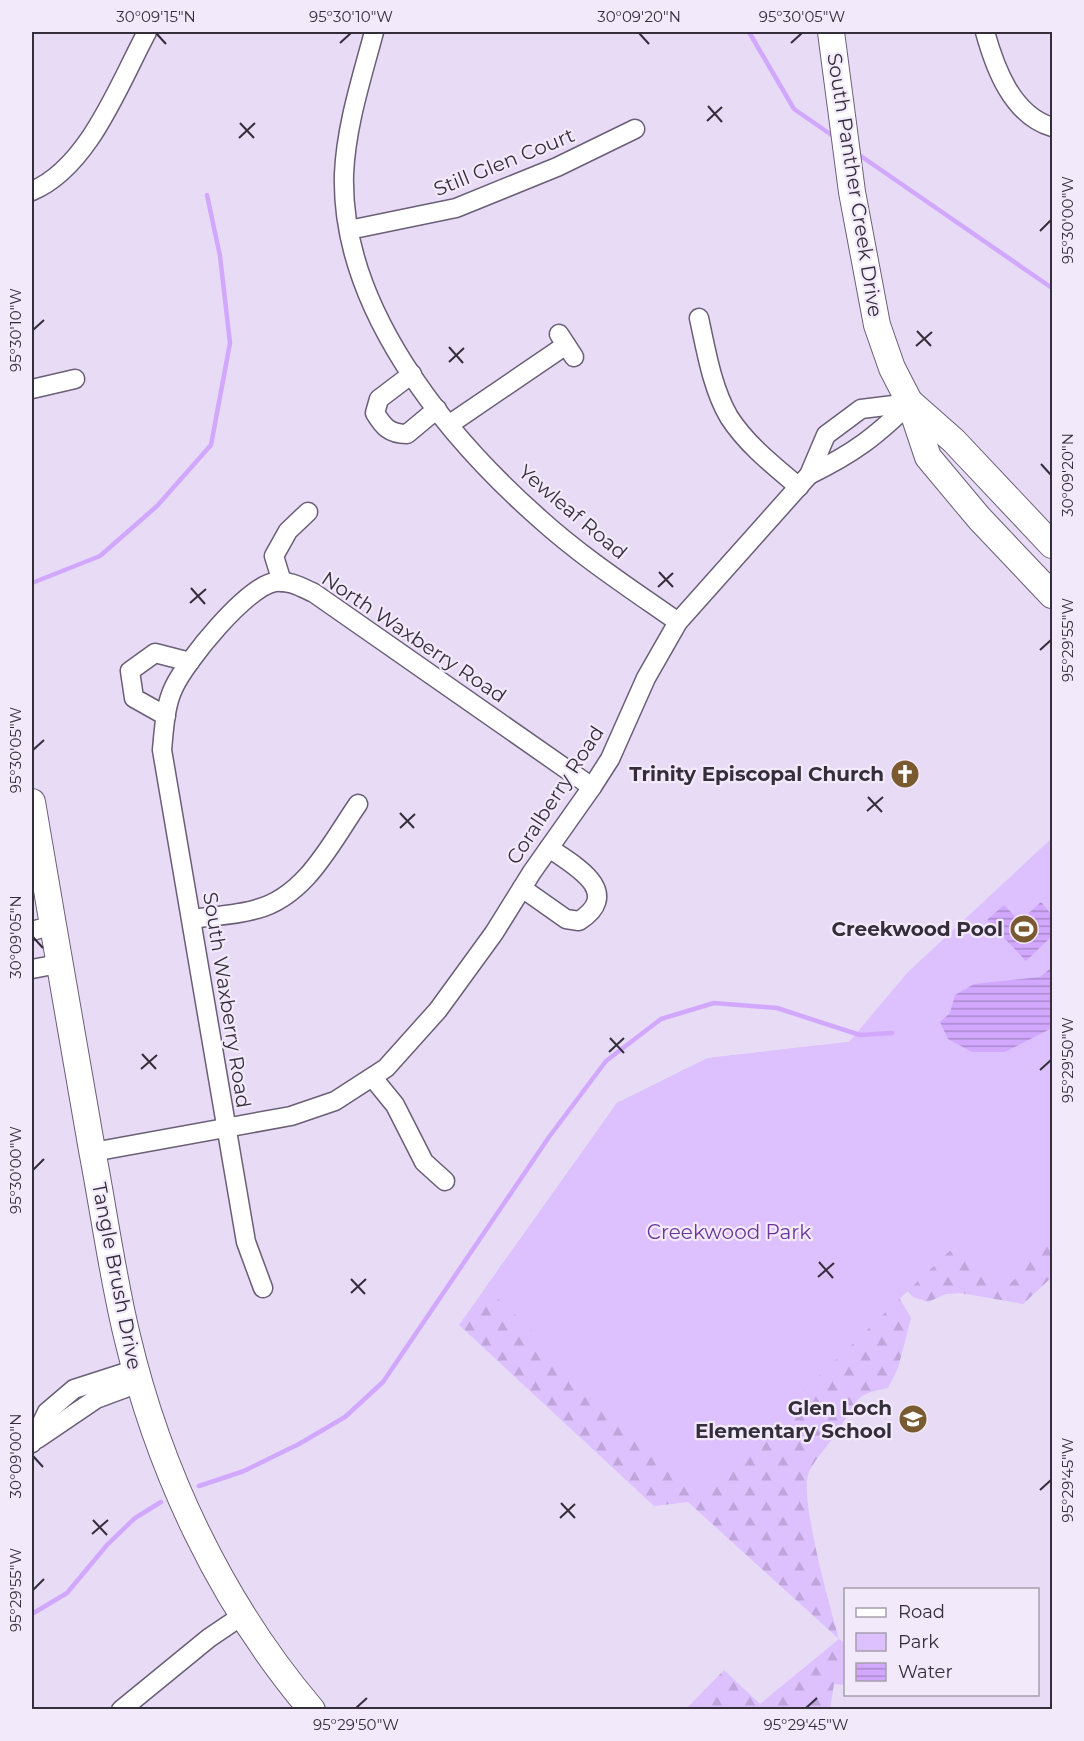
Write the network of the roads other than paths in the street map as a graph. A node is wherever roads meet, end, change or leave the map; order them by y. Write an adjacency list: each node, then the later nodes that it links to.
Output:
1 (147, 32): 7 (street)
2 (374, 32): 8 (street, Yewleaf Road)
3 (831, 32): 14 (street, South Panther Creek Drive)
4 (985, 32): 5 (street)
5 (1053, 128)
6 (636, 129): 8 (street, Still Glen Court)
7 (32, 191)
8 (349, 230): 11 (street, Yewleaf Road)
9 (699, 318): 17 (street)
10 (566, 345): 16 (street)
11 (412, 374): 15 (street, Yewleaf Road); 15 (street)
12 (75, 379): 13 (street)
13 (32, 389)
14 (910, 403): 17 (street, Coralberry Road); 17 (street, Coralberry Road); 19 (street, South Panther Creek Drive); 21 (street, South Panther Creek Drive)
15 (437, 409): 16 (street, Yewleaf Road)
16 (450, 424): 22 (street, Yewleaf Road)
17 (804, 481): 22 (street, Coralberry Road)
18 (308, 512): 20 (street)
19 (1053, 545)
20 (282, 582): 23 (street); 25 (street, North Waxberry Road)
21 (1053, 595)
22 (678, 622): 25 (street, Coralberry Road)
23 (190, 662): 24 (street, South Waxberry Road); 24 (street)
24 (166, 716): 30 (street, South Waxberry Road)
25 (592, 787): 28 (street, Coralberry Road)
26 (32, 802): 31 (street, Tangle Brush Drive)
27 (358, 804): 30 (street)
28 (549, 848): 29 (street, Coralberry Road); 29 (street)
29 (522, 888): 34 (street, Coralberry Road)
30 (192, 919): 35 (street, South Waxberry Road)
31 (42, 928): 32 (street, Tangle Brush Drive)
32 (58, 964): 33 (street); 36 (street, Tangle Brush Drive)
33 (32, 969)
34 (373, 1078): 35 (street, Coralberry Road); 37 (street)
35 (225, 1127): 36 (street, Coralberry Road); 38 (street, South Waxberry Road)
36 (93, 1152): 39 (street, Tangle Brush Drive)
37 (445, 1181)
38 (263, 1288)
39 (137, 1376): 40 (street); 41 (street, Tangle Brush Drive)
40 (32, 1443)
41 (243, 1615): 42 (street); 44 (street, Tangle Brush Drive)
42 (141, 1703): 43 (street)
43 (121, 1710)
44 (312, 1710)

